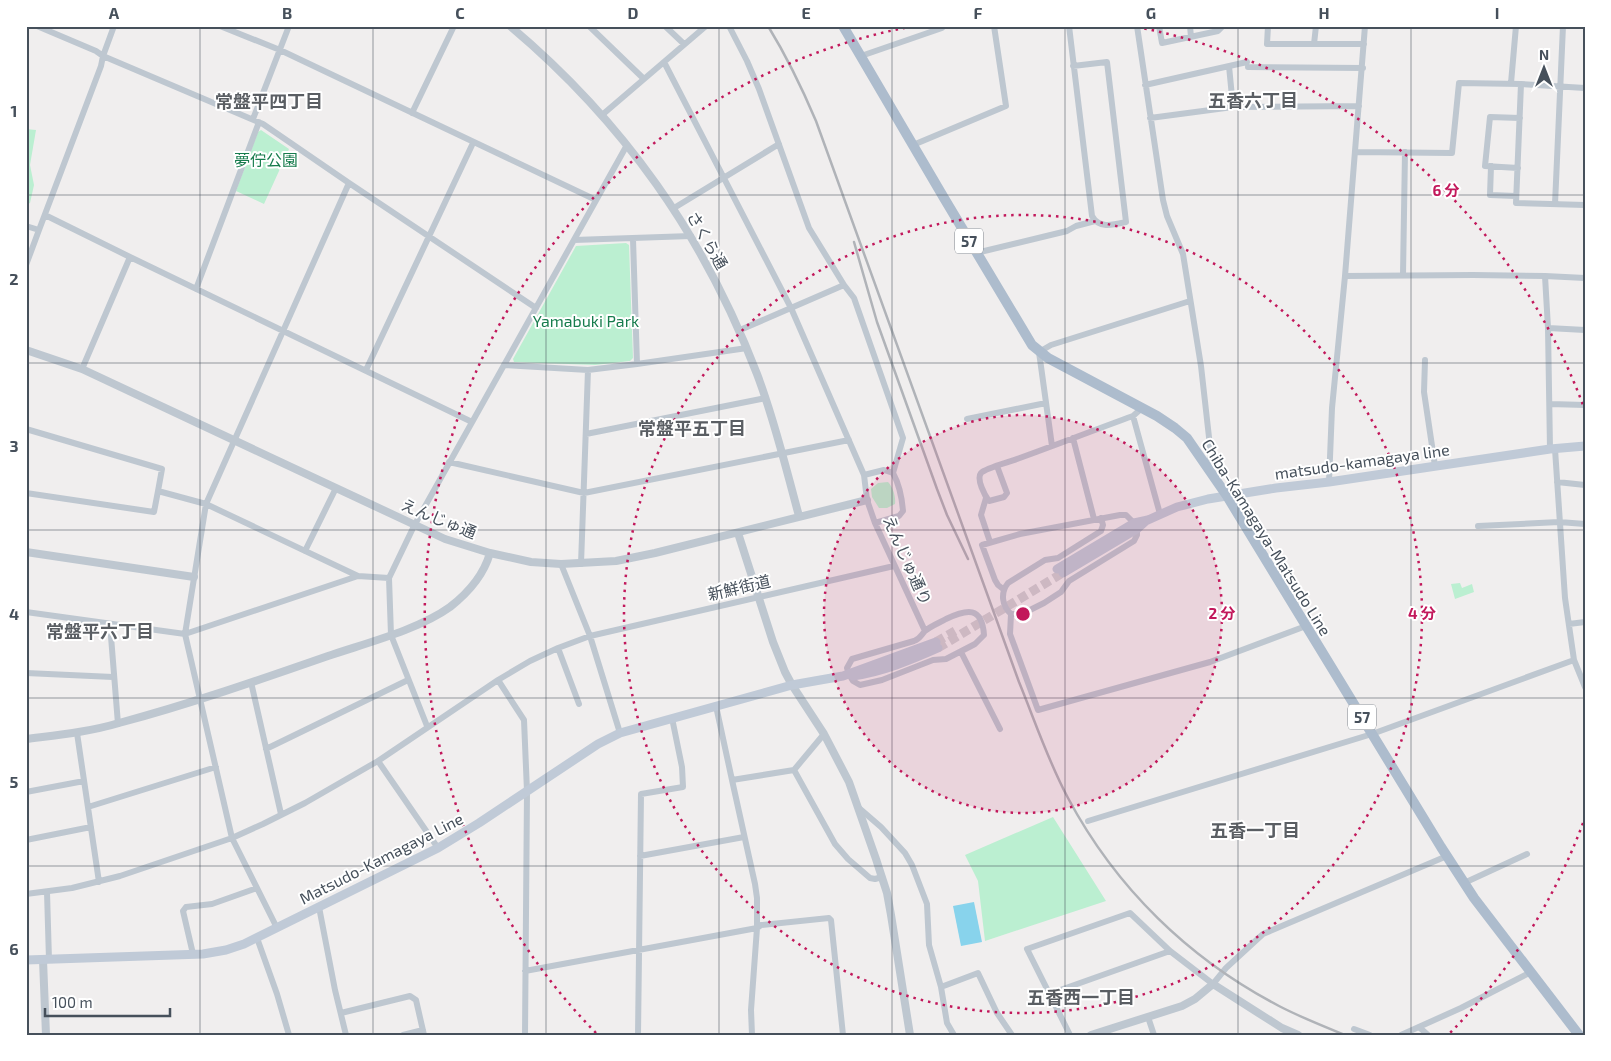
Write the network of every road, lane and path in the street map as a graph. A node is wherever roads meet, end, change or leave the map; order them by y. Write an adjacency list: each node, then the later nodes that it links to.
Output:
1 (37, 26): 29 (street)
2 (114, 26): 29 (street)
3 (220, 26): 28 (street)
4 (289, 26): 28 (street)
5 (454, 26): 43 (street)
6 (510, 26): 44 (street, さくら通)
7 (589, 26): 35 (street)
8 (665, 26): 25 (street)
9 (706, 26): 25 (street)
10 (730, 26): 49 (street)
11 (843, 26): 30 (main road, Chiba-Kamagaya-Matsudo Line / 57)
12 (941, 26): 30 (street)
13 (994, 26): 51 (street)
14 (1069, 26): 32 (street)
15 (1137, 26): 38 (street)
16 (1159, 26): 24 (street)
17 (1190, 26): 24 (street)
18 (1224, 26): 24 (street)
19 (1268, 26): 26 (street)
20 (1316, 26): 26 (street)
21 (1365, 26): 27 (street)
22 (1516, 26): 36 (street)
23 (1563, 26): 39 (street)
24 (1191, 37)
25 (684, 44): 31 (street)
26 (1314, 44): 27 (street)
27 (1364, 44): 34 (street)
28 (280, 50): 43 (street); 47 (street)
29 (103, 56): 47 (street); 63 (street)
30 (860, 56): 51 (main road, Chiba-Kamagaya-Matsudo Line / 57)
31 (664, 62): 35 (street); 56 (street, えんじゅ通り)
32 (1073, 66): 64 (street); 64 (street)
33 (1229, 66): 34 (street); 38 (street); 42 (street)
34 (1363, 68): 41 (street)
35 (644, 79): 44 (street)
36 (1512, 83): 37 (street); 53 (street)
37 (1521, 84): 39 (street); 46 (street)
38 (1145, 85): 45 (street)
39 (1561, 86): 40 (street); 60 (street)
40 (1585, 88)
41 (1359, 106): 42 (street); 52 (street)
42 (1234, 107): 45 (street)
43 (412, 113): 48 (street)
44 (602, 115): 50 (street, さくら通)
45 (1150, 118): 80 (street)
46 (1520, 118): 54 (street); 55 (street)
47 (256, 120): 57 (street); 79 (street)
48 (473, 143): 59 (street); 67 (street)
49 (779, 144): 56 (street); 78 (street)
50 (627, 145): 59 (street); 62 (street, さくら通)
51 (913, 145): 71 (main road, Chiba-Kamagaya-Matsudo Line / 57)
52 (1356, 152): 53 (street); 75 (street)
53 (1405, 152): 74 (street)
54 (1491, 166): 55 (street); 58 (street)
55 (1518, 168): 58 (street)
56 (725, 177): 62 (street); 82 (street, えんじゅ通り)
57 (349, 183): 67 (street); 86 (street)
58 (1516, 196): 60 (street)
59 (596, 200): 70 (street)
60 (1555, 204): 61 (street)
61 (1585, 206)
62 (674, 208): 68 (street, さくら通)
63 (45, 215): 66 (street); 72 (street)
64 (1095, 221): 71 (street)
65 (26, 226): 66 (street)
66 (39, 230): 73 (street)
67 (430, 236): 81 (street); 94 (street)
68 (691, 236): 69 (street); 84 (street, さくら通)
69 (633, 239): 70 (street); 91 (street)
70 (574, 240): 81 (street)
71 (976, 253): 89 (main road, Chiba-Kamagaya-Matsudo Line / 57)
72 (130, 257): 79 (street); 93 (street)
73 (26, 265)
74 (1403, 275): 75 (street); 76 (street)
75 (1345, 276): 119 (street)
76 (1545, 276): 77 (street); 83 (street)
77 (1585, 278)
78 (844, 285): 82 (street); 117 (street)
79 (196, 289): 86 (street)
80 (1190, 302): 89 (street); 114 (street)
81 (536, 308): 92 (street)
82 (791, 308): 84 (street); 108 (street, えんじゅ通り)
83 (1548, 328): 85 (street); 98 (street)
84 (740, 330): 87 (street, さくら通)
85 (1585, 330)
86 (283, 331): 94 (street); 107 (street)
87 (747, 348): 91 (street); 96 (street, さくら通)
88 (26, 350): 93 (street, えんじゅ通)
89 (1039, 352): 97 (street); 100 (main road, Chiba-Kamagaya-Matsudo Line / 57)
90 (1425, 360): 116 (street)
91 (636, 364): 95 (street)
92 (504, 365): 95 (street); 103 (street)
93 (82, 369): 107 (street, えんじゅ通)
94 (366, 370): 103 (street)
95 (588, 370): 105 (street)
96 (766, 398): 105 (street); 112 (street, さくら通)
97 (1046, 403): 102 (street); 109 (street)
98 (1550, 404): 99 (street); 111 (street)
99 (1585, 405)
100 (1142, 408): 101 (street); 114 (main road, Chiba-Kamagaya-Matsudo Line / 57)
101 (1133, 416): 106 (street); 130 (street)
102 (967, 419)
103 (472, 422): 113 (street)
104 (26, 429): 123 (street)
105 (586, 434): 125 (street)
106 (1073, 438): 109 (street); 133 (street)
107 (235, 440): 122 (street, えんじゅ通); 129 (street)
108 (849, 440): 112 (street); 118 (street, えんじゅ通り)
109 (1052, 446): 115 (street)
110 (1585, 446): 111 (main road, matsudo-kamagaya line)
111 (1553, 449): 116 (main road, matsudo-kamagaya line); 120 (street)
112 (783, 452): 125 (street); 131 (street, さくら通)
113 (449, 462): 125 (street); 137 (street)
114 (1207, 465): 126 (main road, Chiba-Kamagaya-Matsudo Line / 57)
115 (997, 466): 127 (street); 127 (street)
116 (1435, 466): 119 (main road, matsudo-kamagaya line)
117 (893, 473): 118 (street); 135 (street)
118 (864, 475): 128 (street, えんじゅ通り)
119 (1329, 482): 126 (main road, matsudo-kamagaya line)
120 (1557, 482): 121 (street); 134 (street)
121 (1585, 485)
122 (336, 488): 137 (street, えんじゅ通); 142 (street)
123 (158, 491): 124 (street); 129 (street)
124 (26, 493)
125 (584, 493): 146 (street)
126 (1227, 496): 130 (main road, matsudo-kamagaya line); 159 (main road, Chiba-Kamagaya-Matsudo Line / 57)
127 (986, 498): 141 (street)
128 (867, 500): 131 (street, えんじゅ通); 135 (street, えんじゅ通り)
129 (206, 504): 142 (street); 150 (street)
130 (1160, 514): 139 (main road, matsudo-kamagaya line)
131 (799, 516): 140 (street, えんじゅ通)
132 (1101, 518): 133 (street); 139 (street); 152 (street)
133 (1094, 519): 141 (street)
134 (1559, 522): 136 (street); 138 (street); 158 (street)
135 (875, 523): 147 (street, えんじゅ通り)
136 (1585, 524)
137 (414, 526): 144 (street, えんじゅ通); 151 (street)
138 (1478, 526)
139 (1132, 528): 148 (main road, matsudo-kamagaya line); 155 (street)
140 (738, 532): 146 (street, えんじゅ通); 153 (street)
141 (990, 542): 152 (street)
142 (305, 551): 149 (street)
143 (26, 552): 150 (street)
144 (490, 553): 145 (street, えんじゅ通); 162 (street)
145 (561, 564): 146 (street, えんじゅ通); 163 (street)
146 (580, 564)
147 (894, 566): 153 (street, 新鮮街道); 160 (street, えんじゅ通り)
148 (1059, 571)
149 (358, 576): 151 (street); 161 (street)
150 (194, 577): 161 (street)
151 (389, 578): 162 (street)
152 (1003, 588): 155 (street)
153 (759, 597): 163 (street, 新鮮街道); 175 (street)
154 (26, 612): 157 (street)
155 (1011, 614): 159 (street)
156 (1585, 622): 158 (street)
157 (110, 624): 161 (street); 171 (street)
158 (1569, 624): 167 (street)
159 (1306, 626): 187 (main road, Chiba-Kamagaya-Matsudo Line / 57)
160 (925, 631): 166 (street); 170 (street)
161 (185, 634): 177 (street)
162 (391, 635): 172 (street); 174 (street)
163 (590, 636): 165 (street, 新鮮街道); 185 (street)
164 (937, 645): 170 (main road, Matsudo-Kamagaya Line)
165 (558, 648): 173 (street, 新鮮街道); 178 (street)
166 (961, 652): 170 (street); 183 (street)
167 (1574, 660): 168 (street); 187 (street)
168 (1581, 669): 176 (street)
169 (26, 673): 171 (street)
170 (847, 675): 175 (main road, Matsudo-Kamagaya Line)
171 (113, 677): 181 (street)
172 (408, 680): 182 (street); 189 (street)
173 (498, 680): 182 (street, 新鮮街道); 195 (street)
174 (251, 682): 177 (street); 189 (street)
175 (792, 686): 179 (main road, Matsudo-Kamagaya Line); 186 (street)
176 (1585, 687)
177 (200, 699): 181 (street); 191 (street)
178 (579, 704)
179 (716, 706): 180 (main road, Matsudo-Kamagaya Line); 193 (street)
180 (672, 718): 185 (main road, Matsudo-Kamagaya Line); 207 (street)
181 (118, 724): 184 (street)
182 (427, 726): 190 (street, 新鮮街道)
183 (1000, 729)
184 (77, 732): 188 (street); 194 (street)
185 (620, 733): 195 (main road, Matsudo-Kamagaya Line)
186 (824, 734): 192 (street); 198 (street)
187 (1372, 734): 200 (street); 208 (main road, Chiba-Kamagaya-Matsudo Line / 57)
188 (26, 739)
189 (266, 749): 199 (street)
190 (378, 761): 199 (street, 新鮮街道); 205 (street)
191 (216, 767): 197 (street); 203 (street)
192 (794, 770): 193 (street); 209 (street)
193 (732, 780): 202 (street)
194 (84, 781): 196 (street); 197 (street)
195 (527, 791): 205 (main road, Matsudo-Kamagaya Line); 224 (street)
196 (26, 792)
197 (88, 807): 201 (street)
198 (859, 808): 209 (street); 227 (street)
199 (281, 814): 203 (street, 新鮮街道)
200 (1088, 821)
201 (91, 827): 204 (street); 210 (street)
202 (744, 837): 207 (street); 217 (street)
203 (232, 838): 210 (street, 新鮮街道); 212 (street)
204 (26, 840)
205 (438, 848): 215 (main road, Matsudo-Kamagaya Line)
206 (1527, 854): 211 (street)
207 (640, 856): 219 (street)
208 (1447, 856): 211 (main road, Chiba-Kamagaya-Matsudo Line / 57); 226 (street)
209 (882, 878): 243 (street)
210 (99, 882): 213 (street, 新鮮街道)
211 (1464, 883): 225 (main road, Chiba-Kamagaya-Matsudo Line / 57)
212 (257, 888): 216 (street); 221 (street)
213 (47, 892): 214 (street, 新鮮街道); 223 (street)
214 (26, 894)
215 (319, 907): 216 (main road, Matsudo-Kamagaya Line); 229 (street)
216 (278, 928): 218 (main road, Matsudo-Kamagaya Line)
217 (757, 928): 219 (street); 241 (street); 242 (street)
218 (257, 938): 221 (main road, Matsudo-Kamagaya Line); 236 (street)
219 (639, 949): 224 (street); 240 (street)
220 (1170, 951): 226 (street); 228 (street); 228 (street)
221 (192, 954): 223 (main road, Matsudo-Kamagaya Line)
222 (26, 960): 223 (main road, Matsudo-Kamagaya Line)
223 (46, 960): 235 (street)
224 (525, 971): 239 (street)
225 (1531, 972): 231 (street); 253 (main road, Chiba-Kamagaya-Matsudo Line / 57)
226 (1212, 984): 230 (street); 234 (street)
227 (941, 987): 244 (street); 245 (street)
228 (1049, 994): 246 (street)
229 (341, 1013): 233 (street); 237 (street)
230 (1148, 1017): 247 (street); 248 (street)
231 (1419, 1026): 251 (street); 252 (street)
232 (1354, 1030): 250 (street)
233 (424, 1032): 238 (street)
234 (1281, 1032): 249 (street)
235 (46, 1035)
236 (289, 1035)
237 (346, 1035)
238 (403, 1035)
239 (524, 1035)
240 (638, 1035)
241 (752, 1035)
242 (843, 1035)
243 (910, 1035)
244 (954, 1035)
245 (1012, 1035)
246 (1070, 1035)
247 (1091, 1035)
248 (1154, 1035)
249 (1298, 1035)
250 (1370, 1035)
251 (1400, 1035)
252 (1428, 1035)
253 (1579, 1035)

